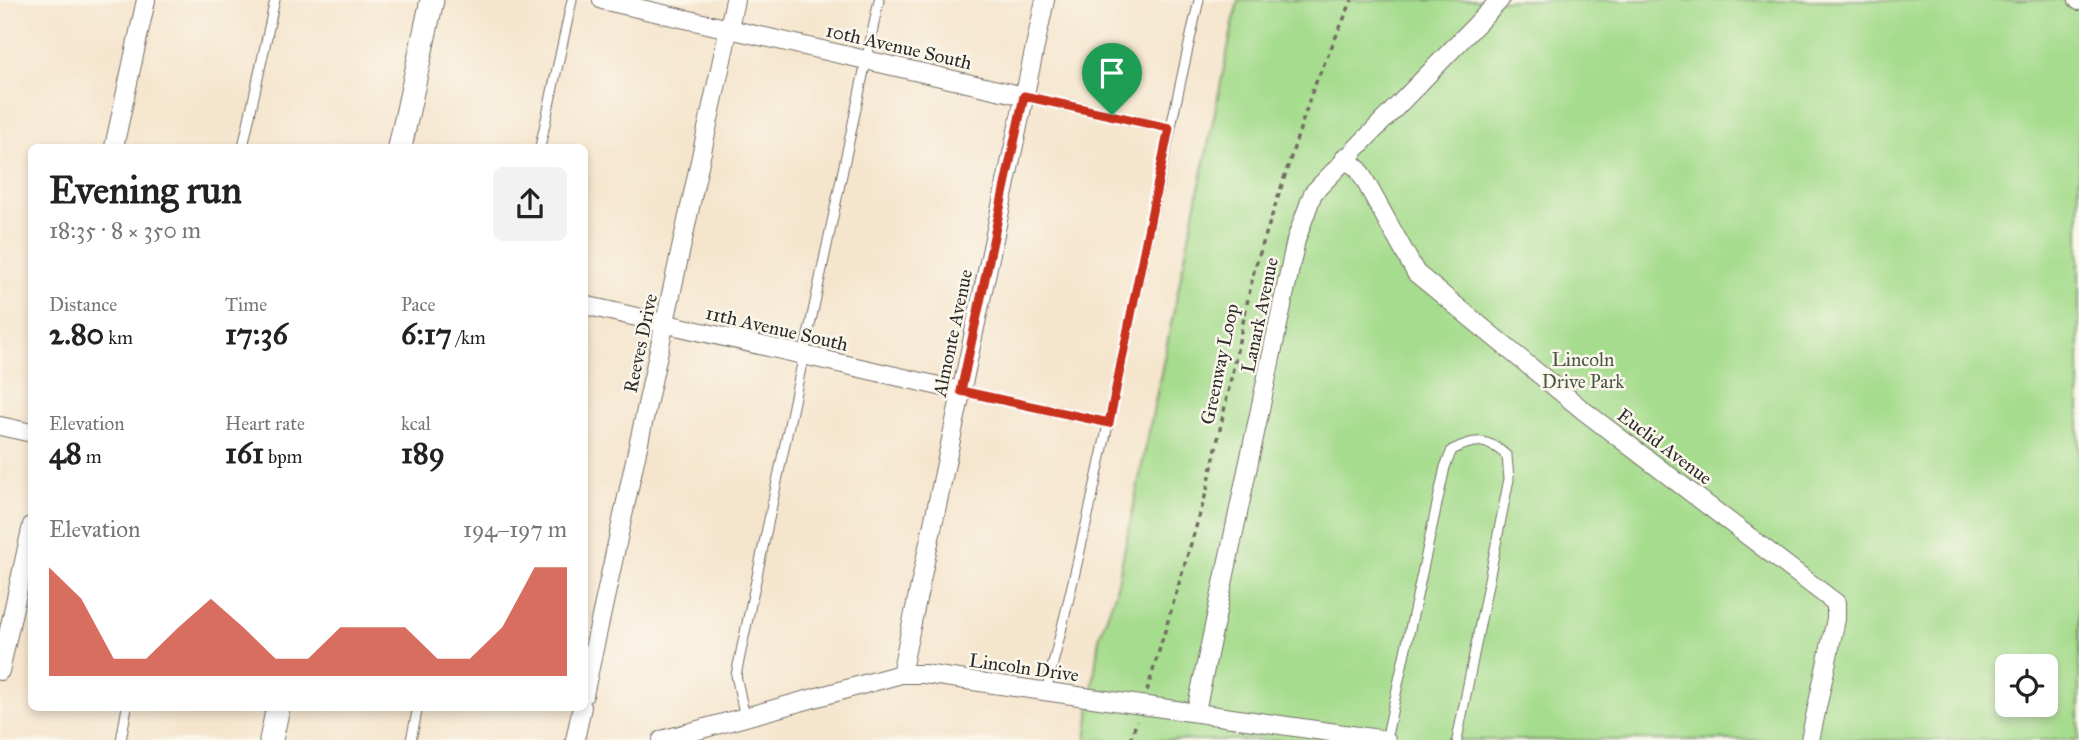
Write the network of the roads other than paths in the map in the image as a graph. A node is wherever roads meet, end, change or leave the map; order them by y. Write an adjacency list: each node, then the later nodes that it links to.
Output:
1 (146, 0): 15 (street)
2 (275, 0): 16 (lane)
3 (432, 0): 17 (street)
4 (572, 0): 18 (lane)
5 (602, 0): 11 (street, 10th Avenue South)
6 (735, 0): 11 (street, Reeves Drive)
7 (879, 0): 12 (lane)
8 (1045, 0): 13 (street, Almonte Avenue)
9 (1199, 0): 14 (lane)
10 (1500, 0): 19 (street, Lanark Avenue)
11 (729, 28): 12 (street, 10th Avenue South); 21 (street, Reeves Drive)
12 (867, 60): 13 (street, 10th Avenue South); 22 (lane)
13 (1024, 96): 14 (lane); 23 (street, Almonte Avenue)
14 (1169, 128): 24 (lane)
15 (115, 144)
16 (244, 144)
17 (401, 144)
18 (541, 144)
19 (1345, 157): 32 (street, Lanark Avenue); 45 (street, Euclid Avenue)
20 (588, 306): 21 (street, 11th Avenue South)
21 (665, 324): 22 (street, 11th Avenue South); 30 (street, Reeves Drive)
22 (806, 356): 23 (street, 11th Avenue South); 37 (lane)
23 (961, 391): 24 (lane); 29 (street, Almonte Avenue)
24 (1109, 423): 31 (lane)
25 (0, 426): 26 (street)
26 (28, 432)
27 (28, 543): 28 (street)
28 (0, 670)
29 (901, 674): 31 (street, Lincoln Drive); 37 (street, Lincoln Drive)
30 (588, 677)
31 (1046, 691): 32 (street, Lincoln Drive)
32 (1196, 710): 43 (street, Lincoln Drive)
33 (126, 711): 38 (lane)
34 (277, 711): 39 (street)
35 (417, 711): 40 (lane)
36 (581, 711): 41 (street)
37 (745, 719): 42 (street, Lincoln Drive)
38 (121, 740)
39 (271, 740)
40 (411, 740)
41 (575, 740)
42 (662, 740)
43 (1386, 740): 44 (lane)
44 (1457, 740)
45 (1810, 740)

